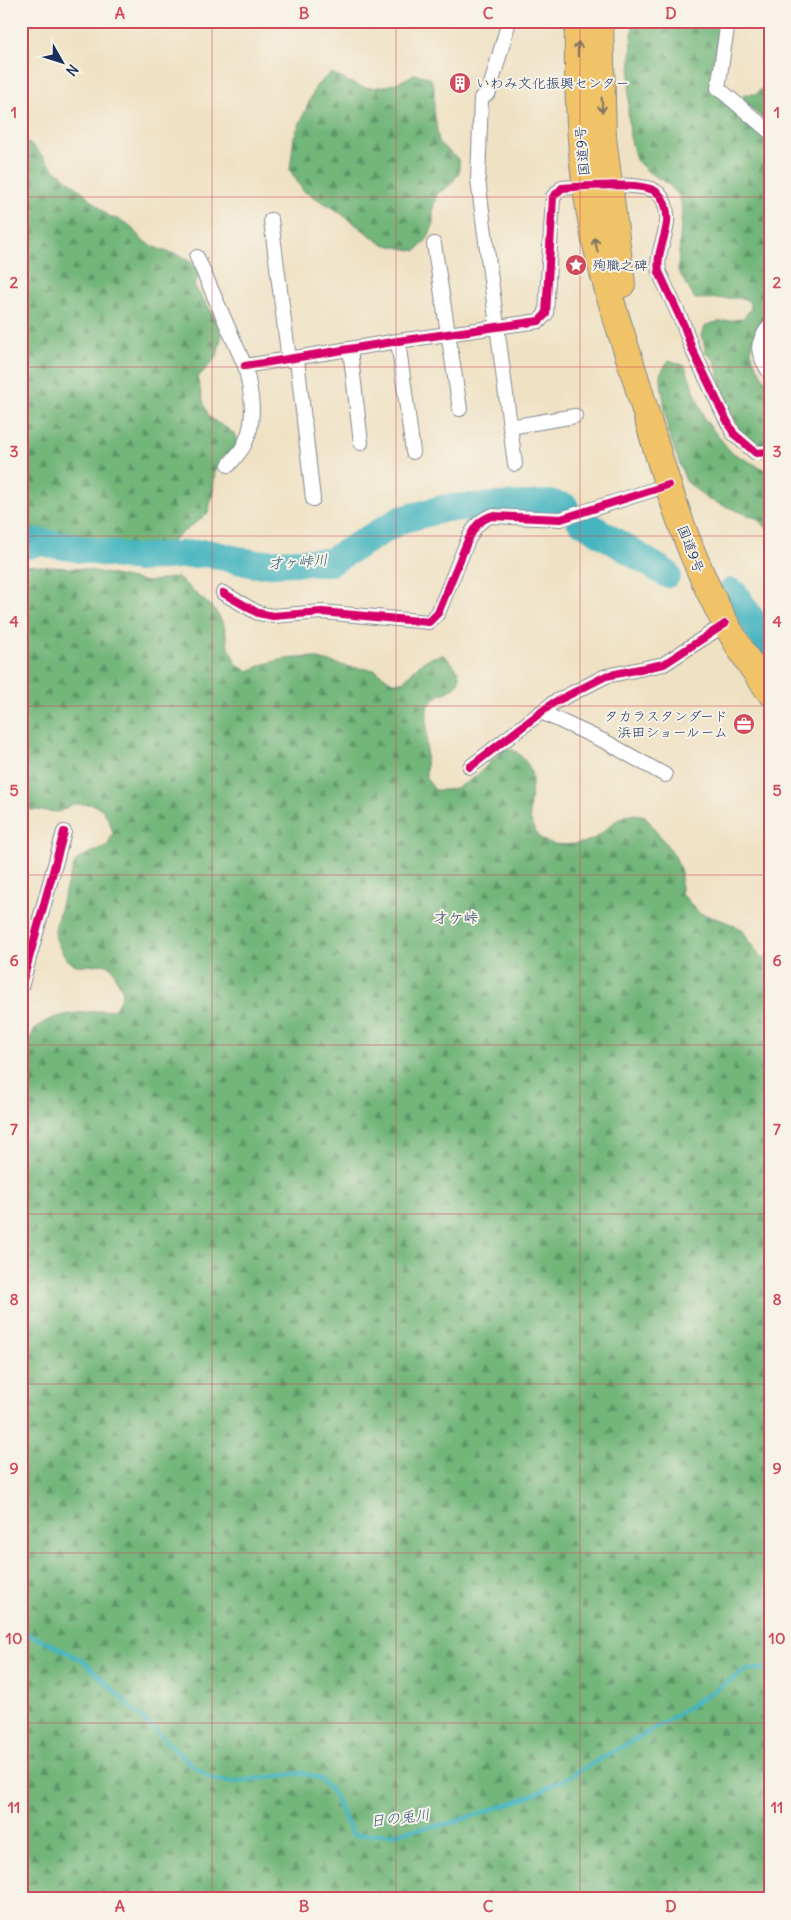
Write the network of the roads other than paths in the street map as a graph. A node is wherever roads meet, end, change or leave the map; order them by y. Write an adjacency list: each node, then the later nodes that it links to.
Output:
1 (509, 21): 10 (street)
2 (728, 21): 4 (street)
3 (580, 22): 5 (highway, 国道9号)
4 (770, 132)
5 (597, 186): 10 (street); 22 (street); 25 (highway, 国道9号)
6 (271, 220): 14 (street)
7 (434, 244): 11 (street)
8 (197, 257): 15 (street)
9 (770, 325): 16 (street)
10 (497, 327): 11 (street); 19 (street)
11 (447, 334): 12 (street); 17 (street)
12 (398, 341): 13 (street); 21 (street)
13 (350, 349): 14 (street); 20 (street)
14 (293, 359): 15 (street); 26 (street)
15 (245, 366): 24 (street)
16 (770, 373)
17 (460, 409)
18 (575, 416): 19 (street)
19 (510, 427): 23 (street)
20 (361, 443)
21 (413, 452)
22 (770, 452)
23 (515, 464)
24 (229, 465)
25 (668, 485): 27 (street); 28 (highway, 国道9号)
26 (313, 499)
27 (223, 593)
28 (725, 624): 29 (highway, 国道9号); 30 (street)
29 (770, 692)
30 (541, 712): 31 (street); 32 (street)
31 (470, 767)
32 (665, 775)
33 (64, 832): 34 (street)
34 (21, 987)

